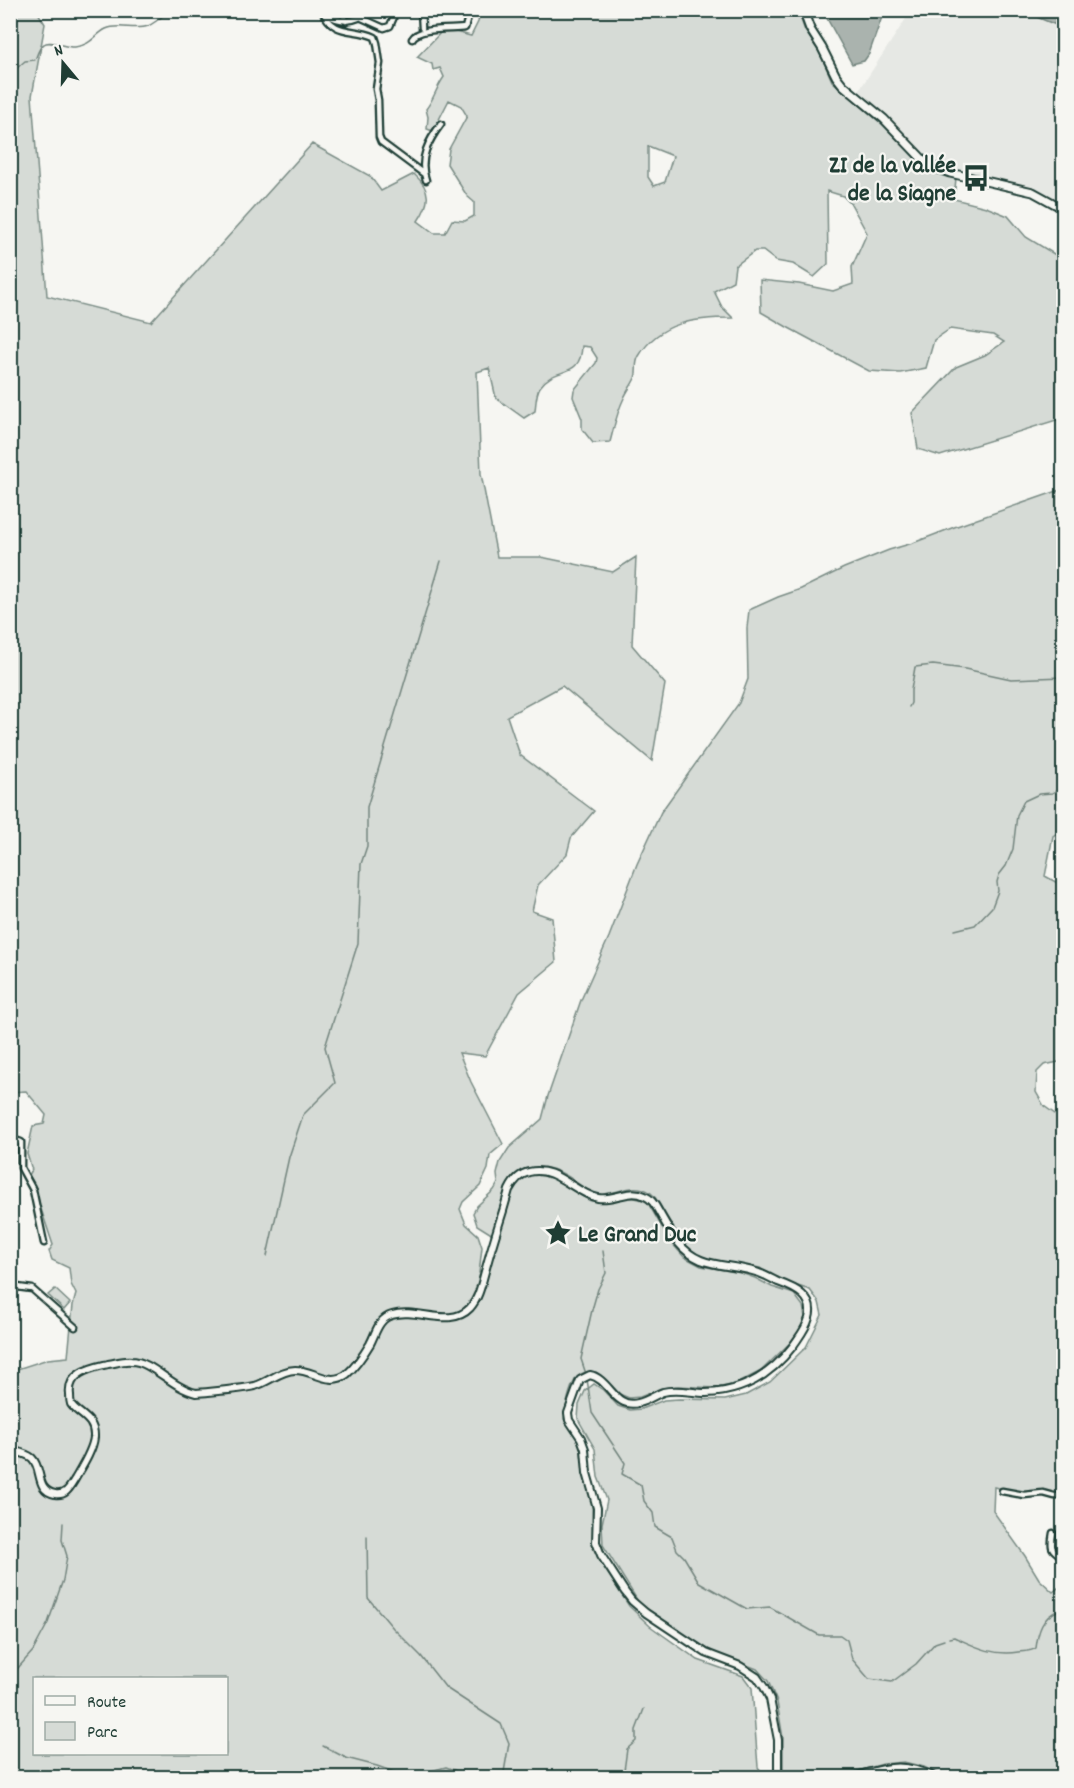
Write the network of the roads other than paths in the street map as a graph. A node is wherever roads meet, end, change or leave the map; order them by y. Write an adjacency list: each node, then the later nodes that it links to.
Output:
1 (342, 10): 9 (street)
2 (371, 10): 8 (street)
3 (392, 10): 8 (street)
4 (421, 10): 10 (street)
5 (470, 10): 11 (street)
6 (803, 10): 13 (main road)
7 (322, 12): 9 (street); 12 (street)
8 (362, 18): 9 (street)
9 (346, 21)
10 (422, 28)
11 (412, 39)
12 (441, 124)
13 (1064, 209)
14 (1064, 874): 15 (street)
15 (1063, 881)
16 (10, 1143): 17 (street)
17 (44, 1243)
18 (10, 1286): 19 (street)
19 (75, 1327)
20 (10, 1450): 25 (street)
21 (1002, 1491): 22 (street)
22 (1064, 1496)
23 (1053, 1533): 24 (street)
24 (1064, 1558)
25 (780, 1778)
26 (848, 1778): 27 (street)
27 (936, 1778)

